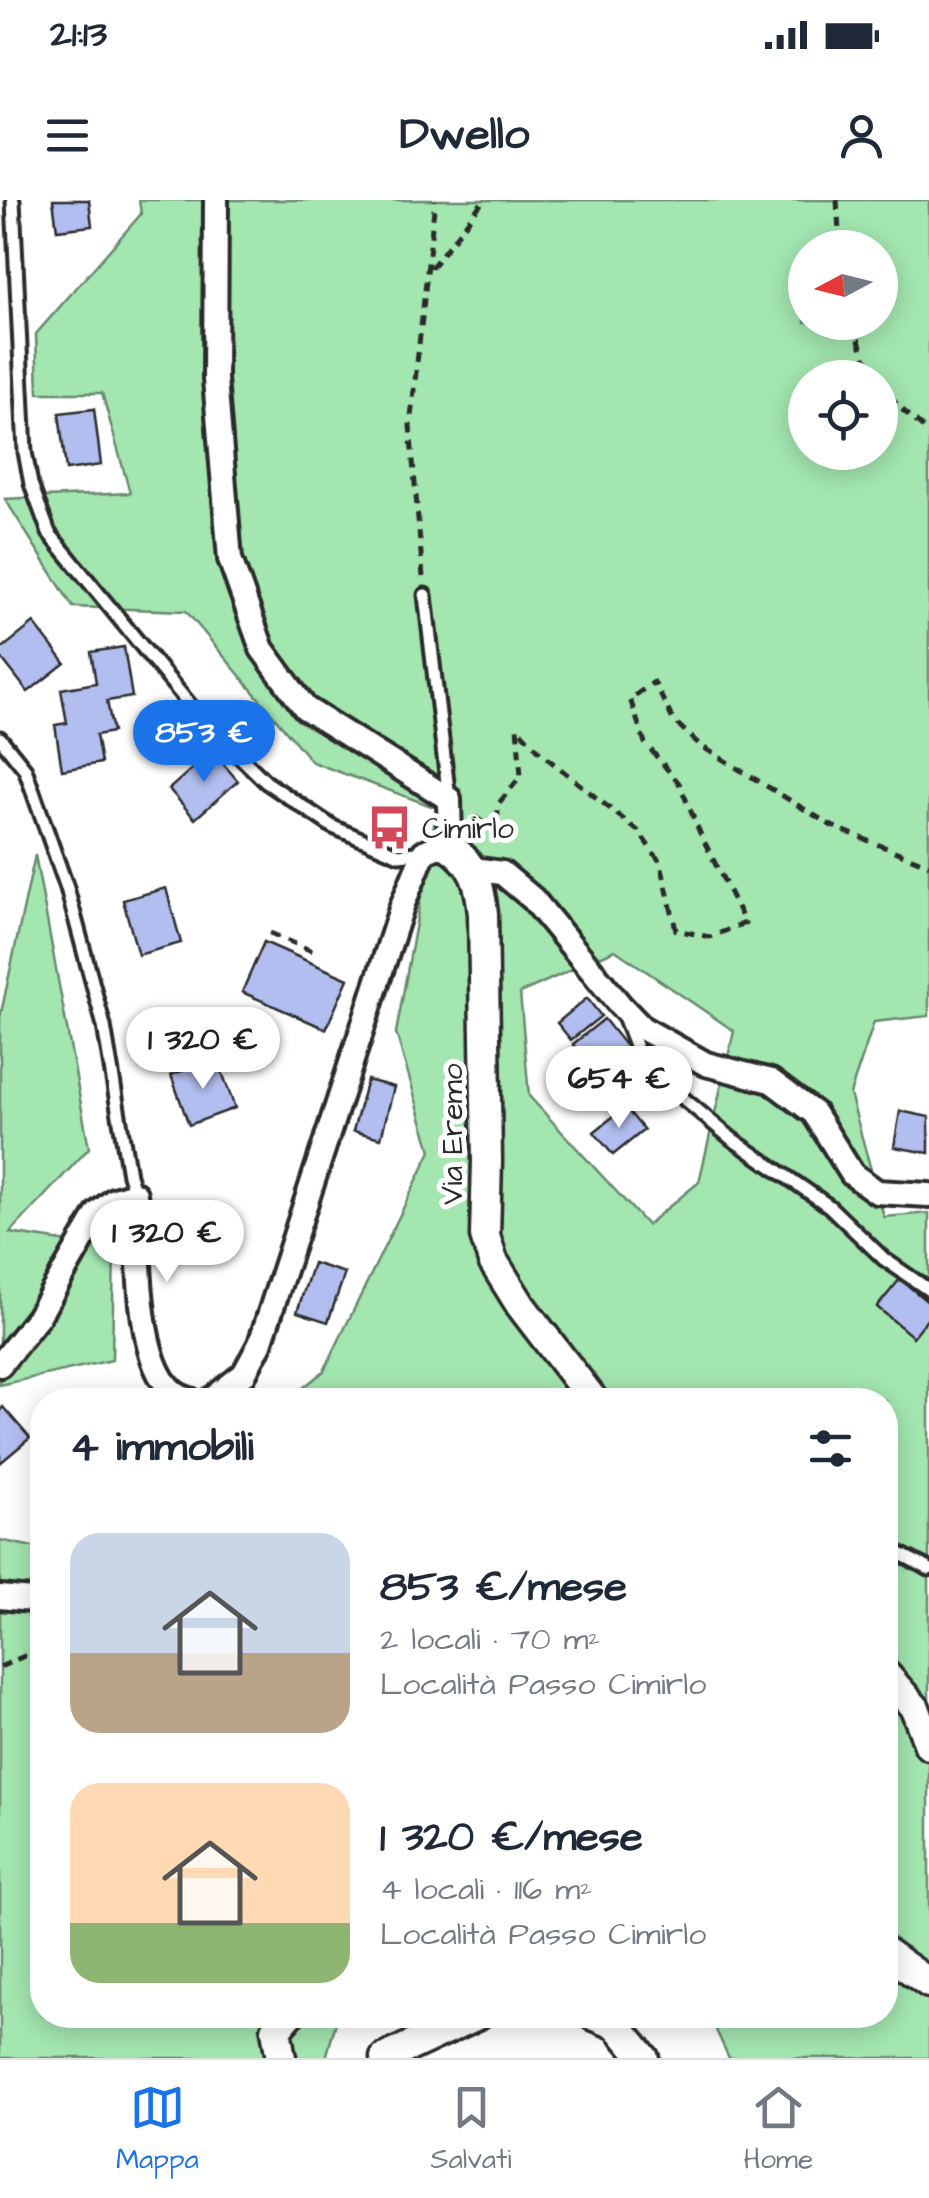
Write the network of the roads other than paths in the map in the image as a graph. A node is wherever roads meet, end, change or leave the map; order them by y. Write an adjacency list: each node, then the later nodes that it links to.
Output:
1 (13, 200): 6 (lane)
2 (216, 200): 5 (street)
3 (425, 595): 5 (lane)
4 (0, 738): 9 (lane)
5 (449, 799): 6 (street)
6 (437, 849): 7 (street); 14 (street)
7 (473, 869): 8 (street); 15 (street, Via Eremo)
8 (620, 1006): 10 (street); 11 (lane)
9 (135, 1194): 12 (street); 13 (street)
10 (929, 1195)
11 (929, 1290)
12 (0, 1365)
13 (168, 1388)
14 (226, 1388)
15 (584, 1388)
16 (898, 1553): 17 (lane)
17 (929, 1569)
18 (0, 1597): 19 (street)
19 (30, 1600)
20 (898, 1689): 21 (street)
21 (929, 1746)
22 (898, 1961): 23 (street)
23 (929, 1983)
24 (278, 2028): 27 (street)
25 (449, 2028): 28 (street)
26 (620, 2028): 29 (street)
27 (281, 2058)
28 (385, 2058)
29 (644, 2058)

